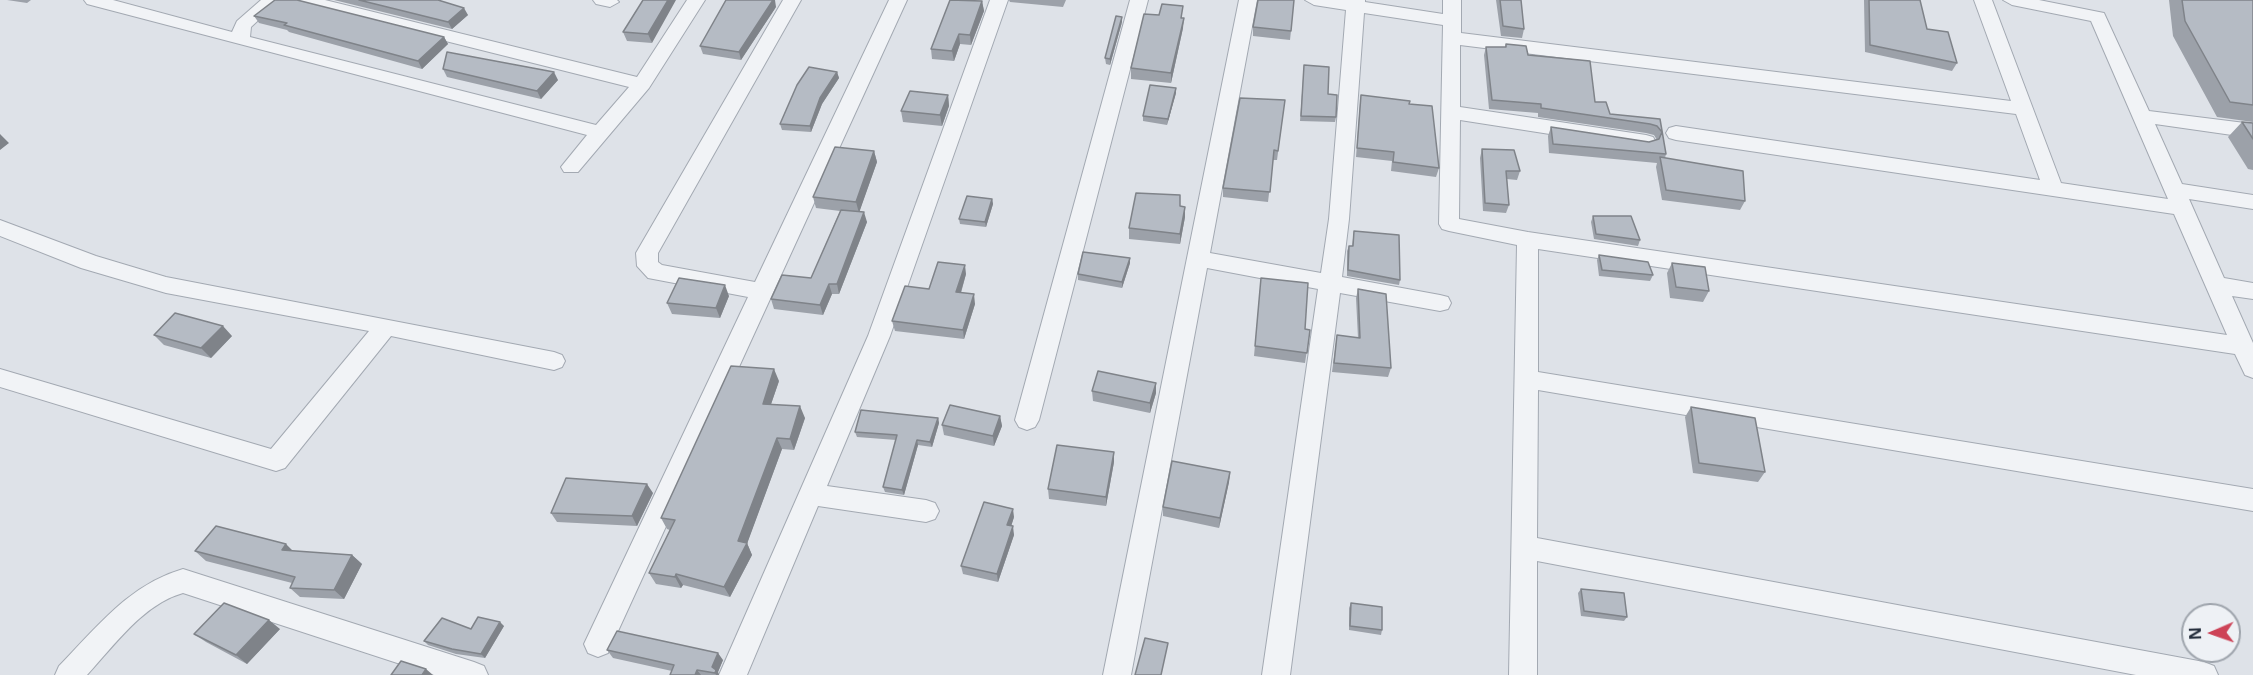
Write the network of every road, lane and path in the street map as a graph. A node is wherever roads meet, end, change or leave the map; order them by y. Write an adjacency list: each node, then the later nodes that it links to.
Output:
1 (93, 0): 15 (street)
2 (272, 0): 15 (street)
3 (304, 0): 16 (street)
4 (696, 0): 16 (street)
5 (792, 0): 34 (street)
6 (898, 0): 34 (street)
7 (999, 0): 43 (street)
8 (1139, 0): 42 (street)
9 (1248, 0): 30 (street)
10 (1314, 0): 13 (street)
11 (1983, 0): 17 (street)
12 (2012, 0): 19 (street)
13 (1356, 2): 14 (street); 31 (street)
14 (1452, 20): 17 (street); 18 (street)
15 (244, 41): 21 (street)
16 (642, 84): 21 (street)
17 (2023, 109): 25 (street)
18 (1452, 112): 23 (street); 29 (street)
19 (2142, 116): 20 (street); 26 (street)
20 (2253, 131)
21 (600, 132): 24 (street)
22 (1676, 133): 25 (street)
23 (1646, 142)
24 (571, 167)
25 (2053, 189): 26 (street)
26 (2178, 199): 27 (street); 32 (street)
27 (2253, 202)
28 (0, 228): 36 (street)
29 (1528, 240): 37 (street); 41 (street)
30 (1199, 259): 31 (street); 51 (street)
31 (1328, 284): 35 (street); 52 (street)
32 (2215, 285): 33 (street); 37 (street)
33 (2253, 291)
34 (763, 292): 47 (street)
35 (1440, 303)
36 (386, 326): 38 (street); 40 (street)
37 (2241, 346): 39 (street)
38 (554, 361)
39 (2253, 369)
40 (0, 378)
41 (1526, 379): 44 (street); 46 (street)
42 (1028, 420)
43 (810, 494): 45 (street); 50 (street)
44 (2253, 500)
45 (926, 511)
46 (1524, 547): 53 (street); 54 (street)
47 (598, 644)
48 (69, 675): 49 (street)
49 (474, 675)
50 (733, 675)
51 (1117, 675)
52 (1275, 675)
53 (1522, 675)
54 (2204, 675)

